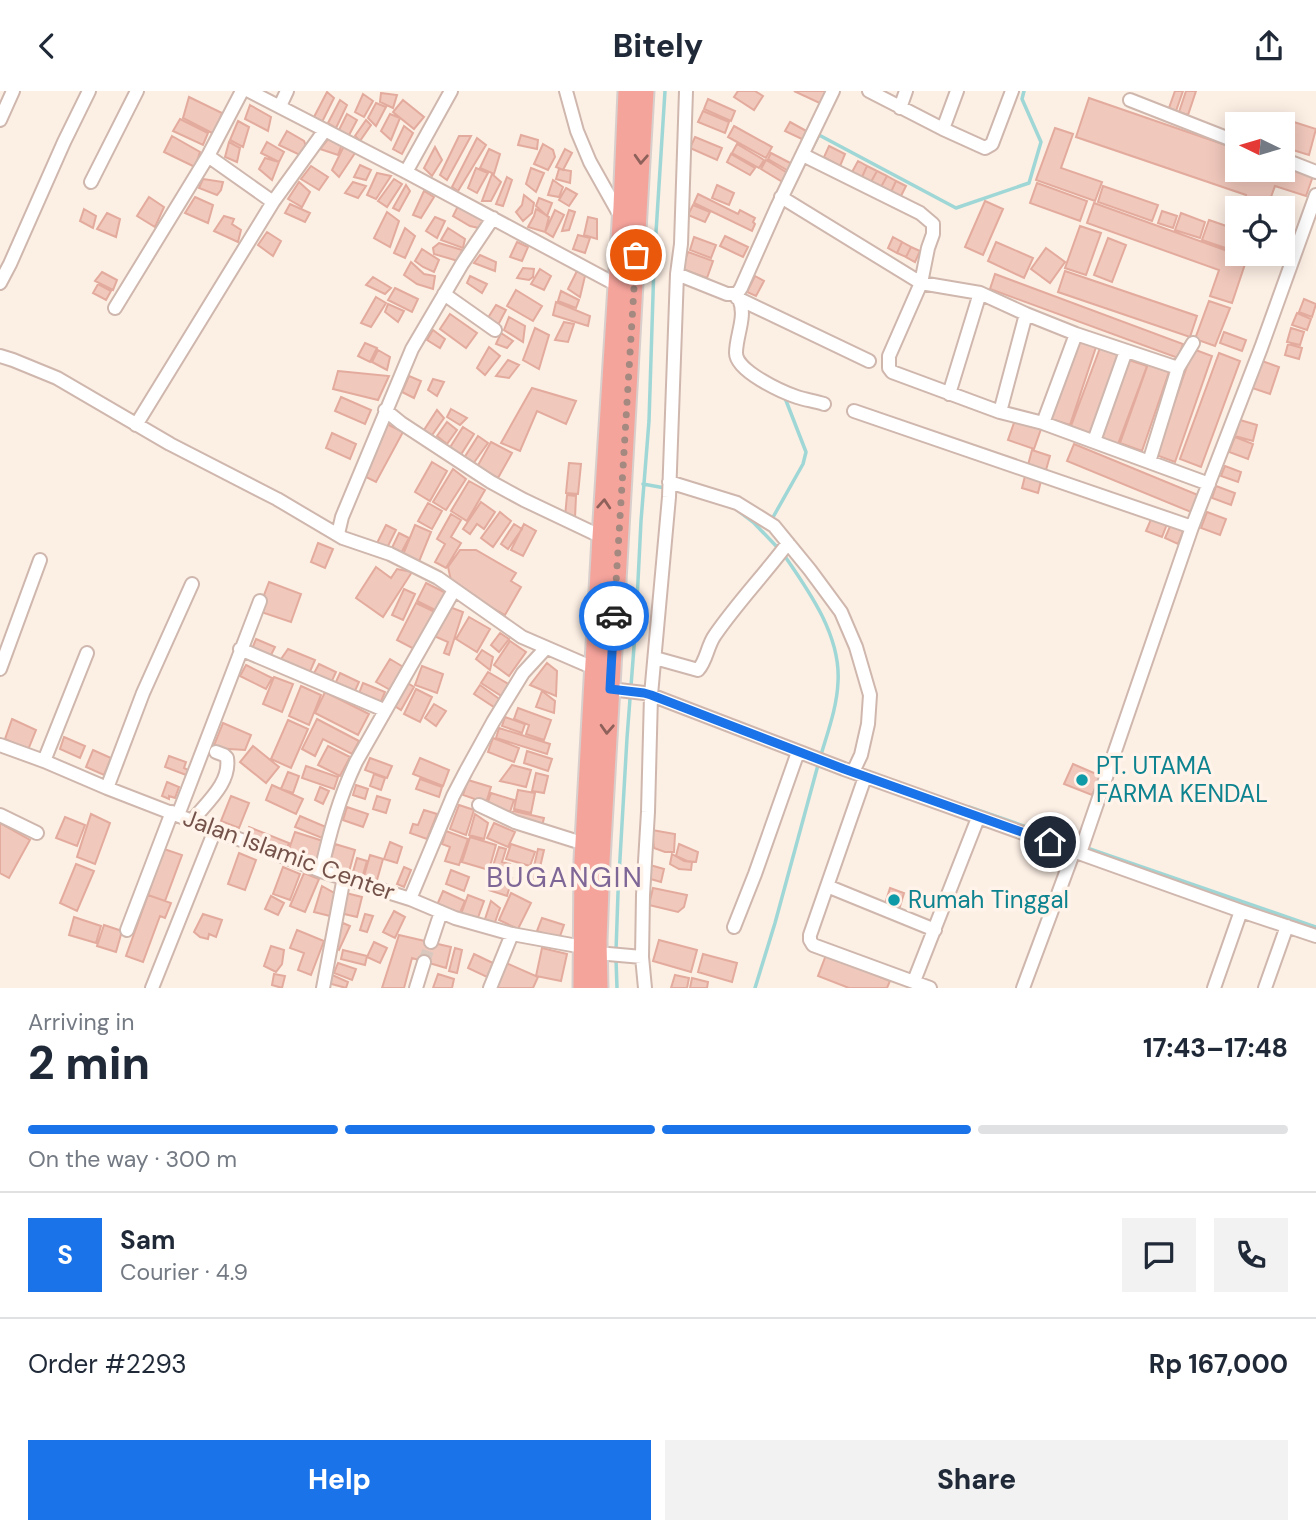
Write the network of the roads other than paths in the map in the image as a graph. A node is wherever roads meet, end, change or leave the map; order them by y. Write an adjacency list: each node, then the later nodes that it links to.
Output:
1 (13, 91): 20 (street)
2 (89, 91): 36 (street)
3 (137, 91): 29 (street)
4 (242, 91): 25 (street)
5 (248, 91): 18 (street)
6 (287, 91): 18 (street)
7 (451, 91): 27 (street)
8 (565, 91): 34 (street)
9 (628, 91): 34 (highway)
10 (645, 91): 76 (highway, one-way to 76)
11 (686, 91): 35 (street)
12 (833, 91): 24 (street)
13 (869, 91): 19 (street)
14 (906, 91): 19 (street)
15 (957, 91): 21 (street)
16 (1012, 91): 21 (street)
17 (1130, 100): 23 (street)
18 (280, 106): 22 (street)
19 (900, 108): 21 (street)
20 (0, 120)
21 (943, 129)
22 (325, 130): 27 (street); 32 (street)
23 (1225, 137)
24 (803, 155): 31 (street); 37 (street)
25 (208, 156): 32 (street); 42 (street)
26 (1295, 164): 28 (street)
27 (407, 172): 33 (street)
28 (1316, 172)
29 (91, 182)
30 (1316, 195): 60 (street)
31 (781, 197): 37 (street); 41 (street)
32 (273, 202): 57 (street)
33 (493, 218): 38 (street); 40 (street)
34 (622, 219): 38 (highway)
35 (677, 274): 41 (street); 61 (street)
36 (0, 283)
37 (920, 283): 39 (street); 51 (street)
38 (617, 285): 64 (highway, one-way to 38)
39 (980, 293): 43 (street); 51 (street)
40 (444, 294): 44 (street); 53 (street)
41 (733, 296): 49 (street); 52 (street)
42 (115, 308)
43 (1026, 314): 45 (street); 55 (street)
44 (495, 330)
45 (1076, 334): 47 (street); 56 (street)
46 (1193, 344): 50 (street)
47 (1126, 351): 50 (street); 58 (street)
48 (0, 356): 57 (street)
49 (869, 361)
50 (1178, 368): 59 (street)
51 (949, 394): 55 (street)
52 (824, 404)
53 (385, 410): 63 (street); 64 (street)
54 (854, 411): 62 (street)
55 (1000, 412): 56 (street)
56 (1043, 422): 58 (street)
57 (136, 425): 63 (street)
58 (1094, 441): 59 (street)
59 (1149, 462): 60 (street)
60 (1209, 484): 62 (street)
61 (669, 488): 65 (street); 73 (street)
62 (1192, 527): 93 (street)
63 (338, 534): 68 (street)
64 (602, 537): 75 (highway)
65 (786, 546): 73 (street); 83 (street)
66 (40, 560): 74 (street)
67 (192, 584): 84 (street)
68 (454, 590): 70 (street); 78 (street)
69 (260, 601): 71 (street)
70 (546, 648): 75 (street); 97 (street)
71 (240, 649): 78 (street); 86 (street)
72 (87, 653): 82 (street)
73 (655, 657): 77 (street)
74 (0, 669)
75 (596, 669): 92 (highway)
76 (616, 690): 77 (street); 107 (highway, one-way to 107)
77 (647, 694): 81 (street); 108 (street)
78 (384, 711): 94 (street)
79 (2, 749): 82 (street, Jalan Islamic Center)
80 (216, 752): 89 (street)
81 (798, 752): 83 (street); 101 (street)
82 (44, 761): 84 (street, Jalan Islamic Center)
83 (859, 775): 88 (street); 96 (street)
84 (107, 788): 86 (street, Jalan Islamic Center)
85 (479, 805): 92 (street)
86 (175, 814): 89 (street, Jalan Islamic Center); 102 (street)
87 (0, 815): 91 (street)
88 (978, 817): 93 (street); 103 (street)
89 (192, 821): 90 (street, Jalan Islamic Center)
90 (215, 830): 94 (street, Jalan Islamic Center); 111 (street)
91 (37, 833)
92 (585, 844): 107 (highway)
93 (1077, 852): 98 (street); 119 (street)
94 (321, 871): 95 (street, Jalan Islamic Center)
95 (344, 877): 97 (street, Jalan Islamic Center); 112 (street)
96 (827, 886): 103 (street); 110 (street)
97 (410, 899): 99 (street, Jalan Islamic Center)
98 (1241, 911): 100 (street); 120 (street)
99 (441, 912): 104 (street, Jalan Islamic Center); 106 (street)
100 (1287, 926): 105 (street); 121 (street)
101 (734, 927)
102 (127, 930)
103 (935, 930): 110 (street)
104 (512, 934): 107 (street, Jalan Islamic Center); 114 (street)
105 (1316, 936)
106 (431, 942)
107 (595, 951): 108 (street, Jalan Islamic Center); 115 (highway); 116 (highway)
108 (640, 957): 117 (street)
109 (424, 962): 113 (street)
110 (914, 981): 118 (street)
111 (152, 988)
112 (323, 988)
113 (416, 988)
114 (489, 988)
115 (583, 988)
116 (598, 988)
117 (645, 988)
118 (930, 988)
119 (1023, 988)
120 (1214, 988)
121 (1265, 988)

